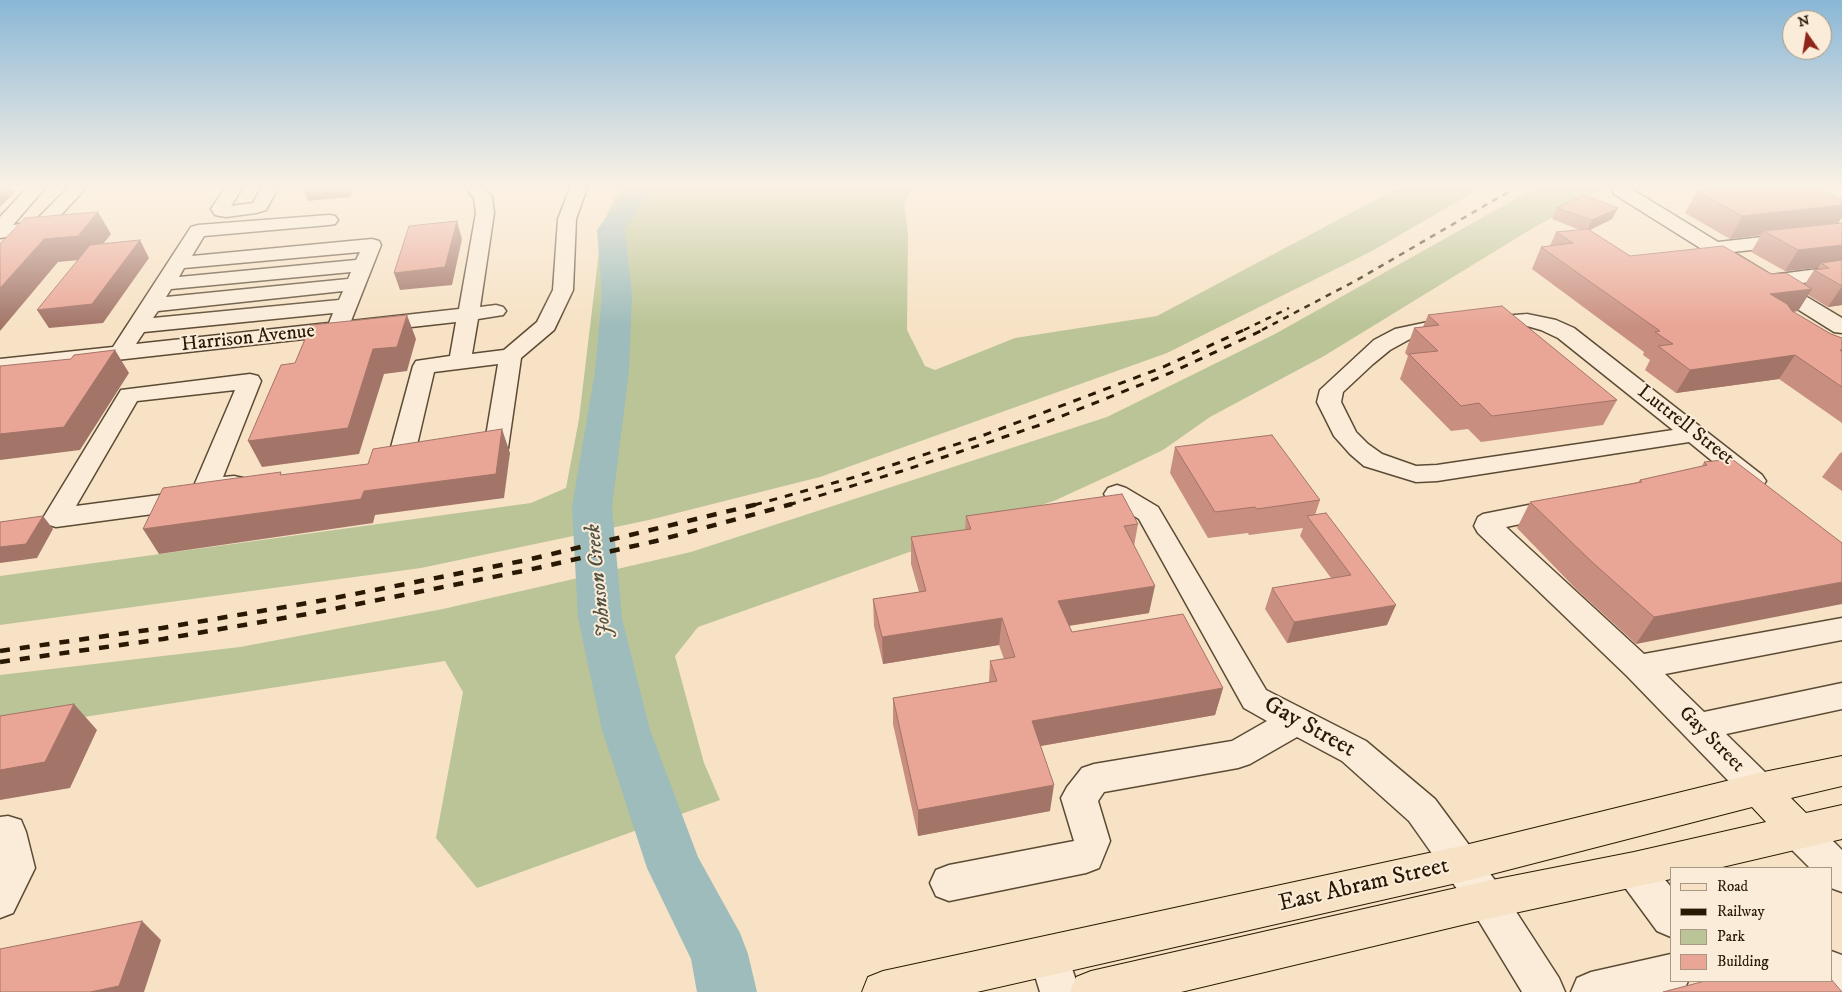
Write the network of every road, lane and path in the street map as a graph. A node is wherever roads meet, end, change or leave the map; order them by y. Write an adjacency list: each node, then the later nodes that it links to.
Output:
1 (196, 234): 8 (street)
2 (482, 234): 17 (street)
3 (566, 234): 23 (street)
4 (1694, 234): 7 (street)
5 (1839, 234): 7 (street)
6 (319, 238): 8 (street)
7 (1716, 248): 11 (street)
8 (182, 257): 9 (street); 12 (street)
9 (364, 265): 12 (street); 13 (street)
10 (1842, 272): 11 (street)
11 (1768, 281): 19 (street)
12 (164, 284): 14 (street)
13 (356, 284): 14 (street); 15 (street)
14 (151, 305): 20 (street)
15 (347, 305): 20 (street); 21 (street)
16 (496, 311): 17 (street, Harrison Avenue)
17 (468, 314): 21 (street, Harrison Avenue); 24 (street)
18 (1793, 320): 19 (street)
19 (1836, 322)
20 (137, 326): 22 (street)
21 (337, 329): 22 (street, Harrison Avenue)
22 (120, 353): 25 (street, Harrison Avenue)
23 (510, 356): 24 (street); 27 (street)
24 (460, 362): 28 (street)
25 (0, 366)
26 (1695, 434): 26 (street, Luttrell Street); 29 (street, Luttrell Street)
27 (458, 454)
28 (429, 458)
29 (1741, 471): 30 (street); 34 (street, Luttrell Street)
30 (1712, 475)
31 (254, 482): 32 (street)
32 (206, 488): 32 (street)
33 (1117, 494): 39 (street, Gay Street)
34 (1772, 496)
35 (1578, 504): 37 (street, Gay Street)
36 (1842, 629): 37 (street)
37 (1638, 667): 40 (street, Gay Street)
38 (1842, 696): 40 (street)
39 (1297, 720): 46 (street, Gay Street); 49 (street)
40 (1697, 727): 42 (street, Gay Street)
41 (1842, 771): 42 (main road, East Abram Street)
42 (1759, 789): 44 (main road); 46 (main road, East Abram Street)
43 (1842, 822): 44 (main road, East Abram Street)
44 (1800, 832): 47 (main road, East Abram Street); 48 (street)
45 (0, 833): 50 (street)
46 (1461, 864): 51 (street, Gay Street); 54 (main road, East Abram Street)
47 (1634, 870): 51 (main road, East Abram Street); 52 (street)
48 (1837, 870)
49 (949, 883)
50 (0, 900)
51 (1487, 900): 58 (main road, East Abram Street); 59 (street, Gay Street)
52 (1670, 917)
53 (1832, 972): 56 (street)
54 (1054, 974): 57 (main road, East Abram Street)
55 (1670, 974): 60 (street)
56 (1842, 984)
57 (884, 992)
58 (1091, 992)
59 (1545, 992)
60 (1591, 992)

